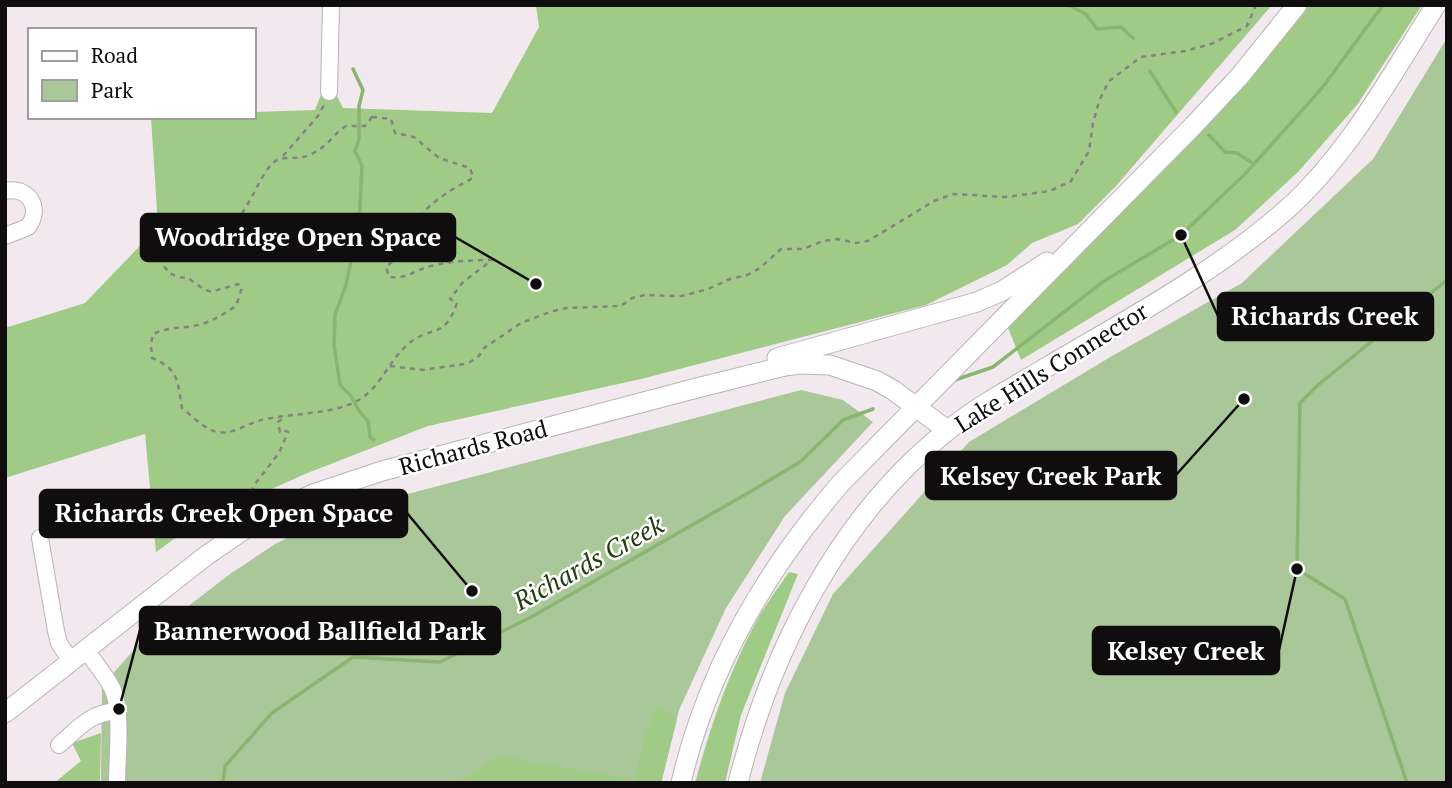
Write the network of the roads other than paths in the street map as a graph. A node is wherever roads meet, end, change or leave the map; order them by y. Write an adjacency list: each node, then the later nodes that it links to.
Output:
1 (331, 5): 4 (street)
2 (1297, 5): 7 (main road, Lake Hills Connector)
3 (1436, 5): 10 (main road, Lake Hills Connector)
4 (329, 92)
5 (5, 191): 6 (street)
6 (5, 236)
7 (1083, 238): 8 (main road); 9 (main road, Lake Hills Connector)
8 (693, 388): 9 (main road, Richards Road); 12 (main road, Richards Road)
9 (916, 406): 10 (main road, Richards Road); 17 (main road, Lake Hills Connector)
10 (947, 430): 18 (main road, Lake Hills Connector)
11 (40, 538): 12 (street)
12 (78, 655): 13 (street); 14 (main road, Richards Road)
13 (116, 711): 15 (street); 16 (street)
14 (5, 713)
15 (59, 745)
16 (117, 783)
17 (681, 783)
18 (738, 783)

